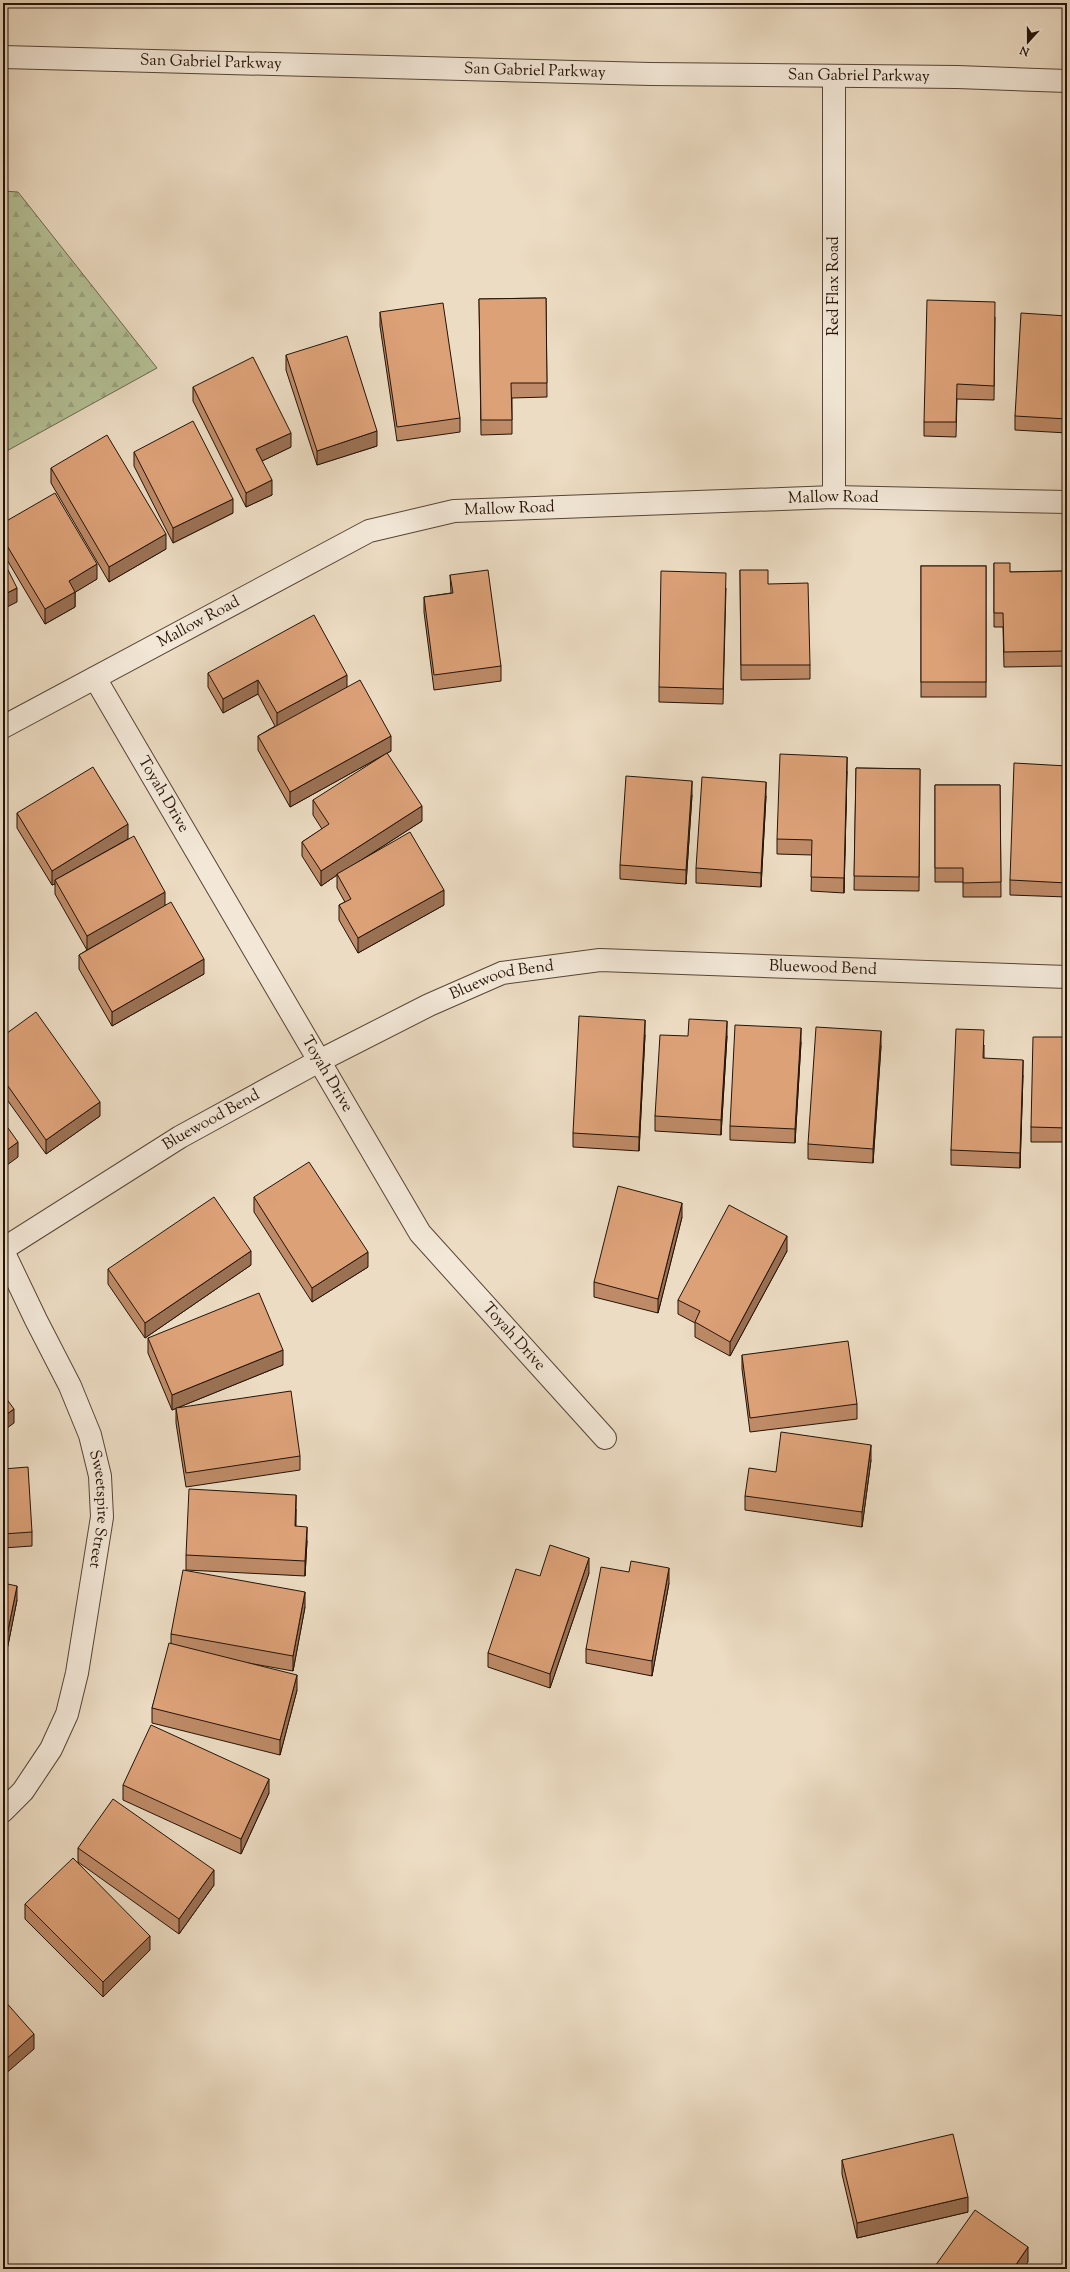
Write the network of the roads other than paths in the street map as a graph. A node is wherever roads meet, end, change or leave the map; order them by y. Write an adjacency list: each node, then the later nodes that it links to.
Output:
1 (3, 57): 2 (street, San Gabriel Parkway)
2 (834, 76): 3 (street, San Gabriel Parkway); 4 (street, Red Flax Road)
3 (1067, 81)
4 (834, 497): 5 (street, Mallow Road); 6 (street, Mallow Road)
5 (1067, 502)
6 (95, 678): 7 (street, Mallow Road); 9 (street, Toyah Drive)
7 (3, 727)
8 (1067, 977): 9 (street, Bluewood Bend)
9 (319, 1061): 10 (street, Bluewood Bend); 11 (street, Toyah Drive)
10 (3, 1250): 12 (street, Sweetspire Street)
11 (605, 1438)
12 (3, 1811)

